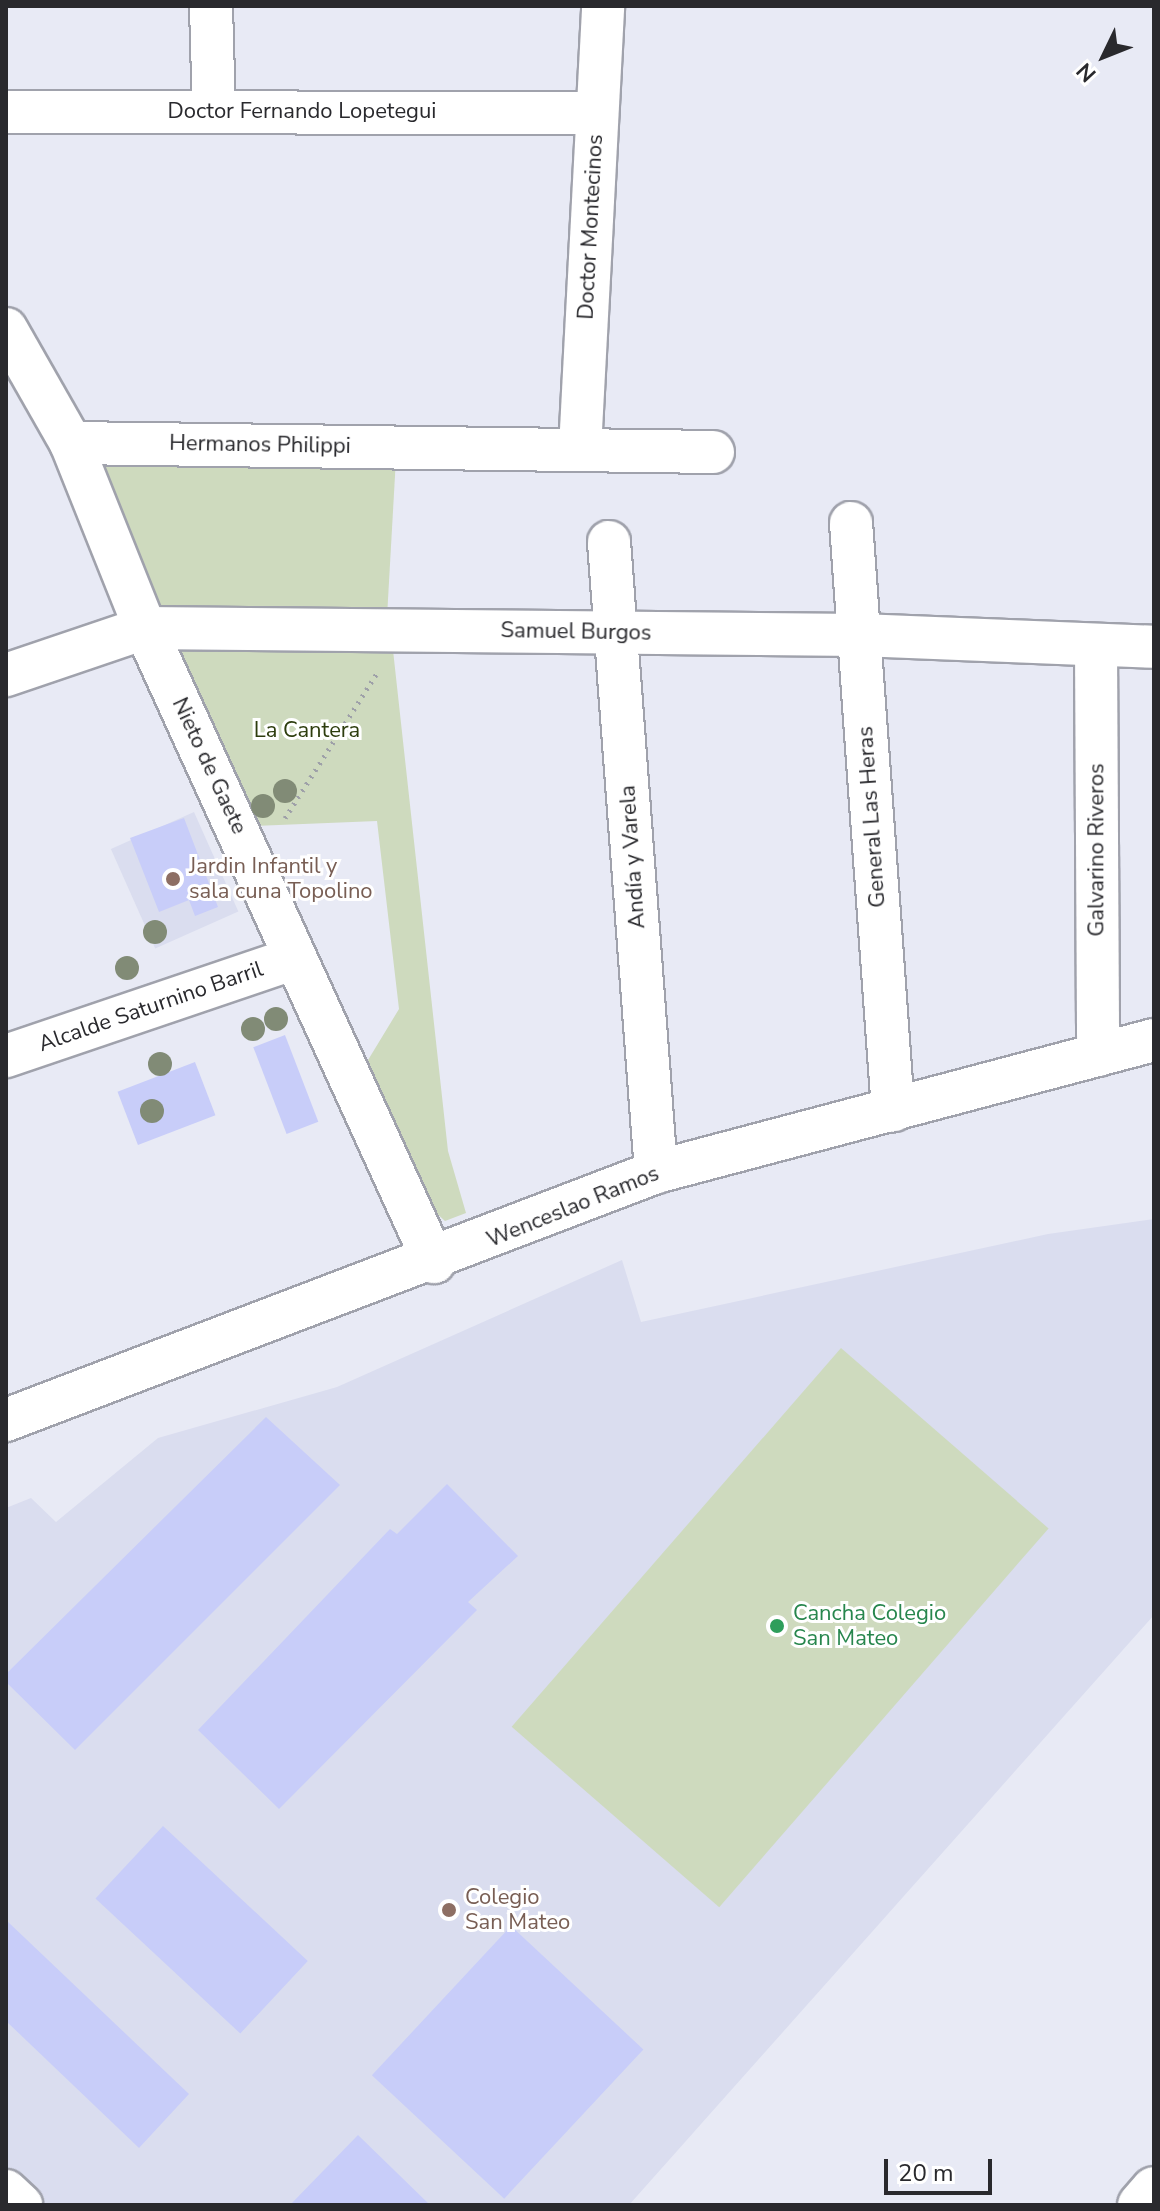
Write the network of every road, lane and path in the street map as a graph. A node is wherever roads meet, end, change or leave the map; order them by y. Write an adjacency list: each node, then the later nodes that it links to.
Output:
1 (211, 6): 4 (street)
2 (603, 6): 5 (street, Doctor Montecinos)
3 (6, 112): 4 (street, Doctor Fernando Lopetegui)
4 (214, 112): 5 (street, Doctor Fernando Lopetegui)
5 (597, 113): 8 (street, Doctor Montecinos)
6 (6, 329): 7 (street)
7 (71, 443): 8 (street, Hermanos Philippi); 12 (street, Nieto de Gaete)
8 (580, 449): 9 (street, Hermanos Philippi)
9 (713, 452)
10 (851, 523): 14 (street, General Las Heras)
11 (609, 542): 13 (street, Andía y Varela)
12 (145, 628): 13 (street, Samuel Burgos); 18 (street, Samuel Burgos); 20 (street, Nieto de Gaete)
13 (616, 632): 14 (street, Samuel Burgos); 25 (street, Andía y Varela)
14 (860, 635): 15 (street, Samuel Burgos); 24 (street, General Las Heras)
15 (1096, 646): 16 (street, Samuel Burgos); 22 (street, Galvarino Riveros)
16 (1154, 647)
17 (389, 655): 19 (path)
18 (6, 675)
19 (285, 818)
20 (295, 958): 23 (street, Alcalde Saturnino Barril); 26 (street, Nieto de Gaete)
21 (1154, 1040): 22 (street, Wenceslao Ramos)
22 (1098, 1055): 24 (street, Wenceslao Ramos)
23 (6, 1056)
24 (893, 1110): 25 (street, Wenceslao Ramos)
25 (656, 1172): 26 (street, Wenceslao Ramos)
26 (434, 1262): 27 (street, Wenceslao Ramos)
27 (6, 1420)
28 (1154, 2189): 31 (main road)
29 (6, 2191): 30 (street)
30 (21, 2205)
31 (1140, 2205)

